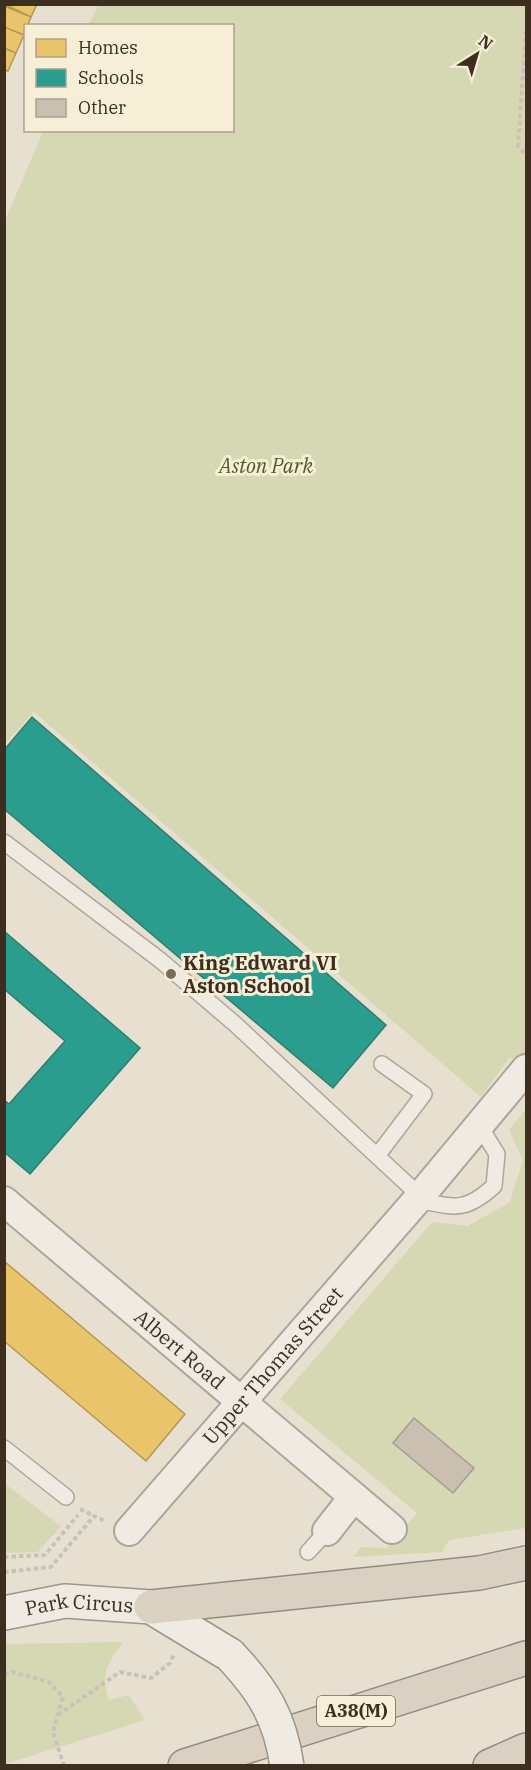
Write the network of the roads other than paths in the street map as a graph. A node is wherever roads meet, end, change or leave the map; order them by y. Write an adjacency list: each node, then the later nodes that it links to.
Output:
1 (4, 842): 5 (lane)
2 (382, 1064): 5 (lane)
3 (526, 1069): 4 (street, Upper Thomas Street)
4 (479, 1125): 6 (street, Upper Thomas Street); 6 (lane)
5 (377, 1156): 6 (lane)
6 (419, 1198): 8 (street, Upper Thomas Street)
7 (4, 1201): 8 (street, Albert Road)
8 (242, 1401): 11 (street, Albert Road); 13 (street, Upper Thomas Street)
9 (4, 1448): 10 (lane)
10 (66, 1497)
11 (353, 1498): 12 (street, Albert Road); 14 (street)
12 (392, 1529)
13 (129, 1531)
14 (318, 1542)
15 (526, 1563): 16 (highway)
16 (151, 1607): 17 (main road, Park Circus); 21 (main road, Park Circus, bridge)
17 (4, 1613)
18 (526, 1658): 20 (highway, A38(M))
19 (526, 1750): 22 (highway)
20 (185, 1766)
21 (287, 1766)
22 (490, 1766)

